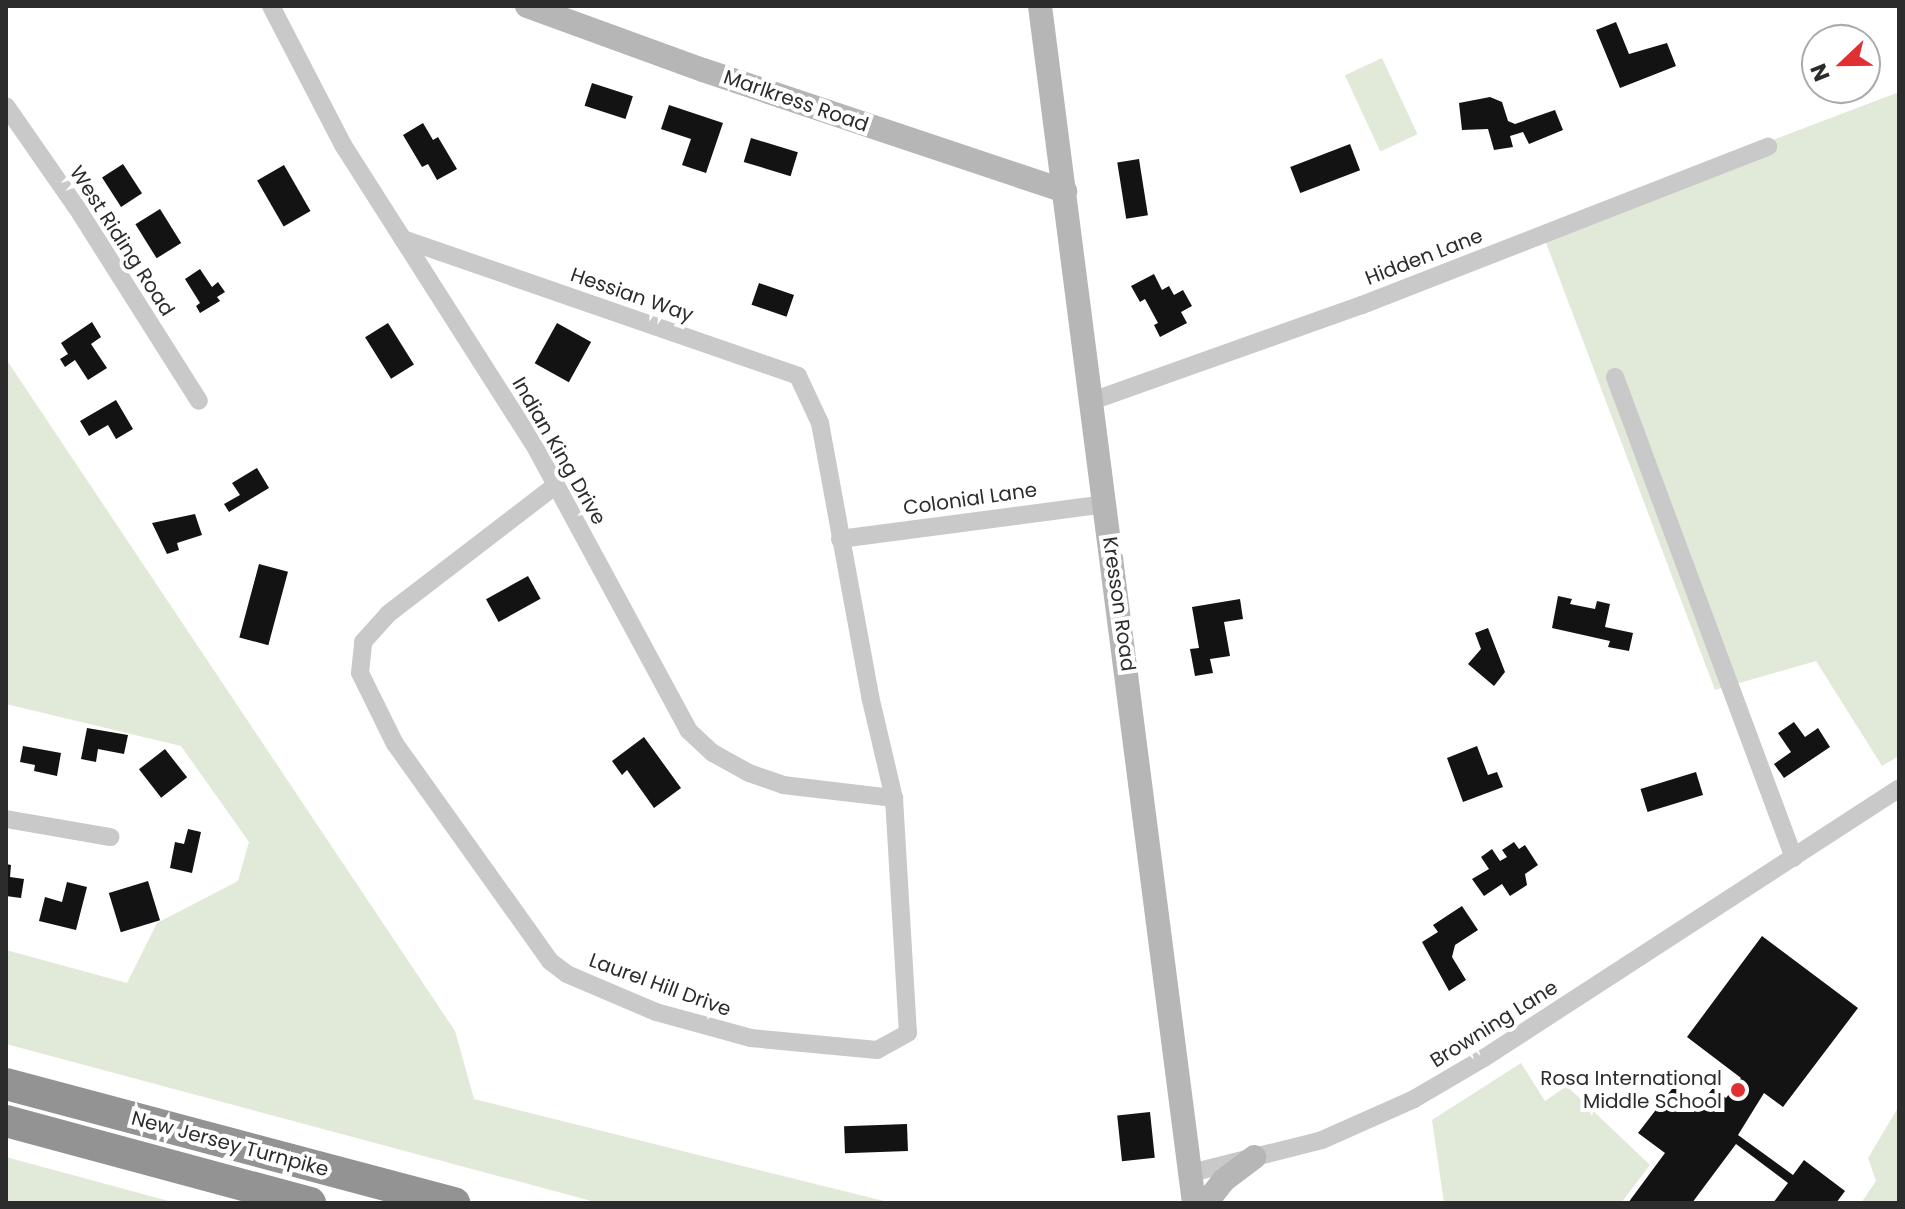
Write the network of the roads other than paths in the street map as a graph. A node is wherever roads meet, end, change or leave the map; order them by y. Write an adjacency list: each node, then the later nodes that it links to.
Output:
1 (271, 6): 7 (street, Indian King Drive)
2 (527, 6): 6 (street, Marlkress Road)
3 (1040, 6): 6 (street, Kresson Road)
4 (6, 106): 9 (street, West Riding Road)
5 (1768, 147): 10 (street, Hidden Lane)
6 (1065, 191): 10 (street, Kresson Road)
7 (403, 239): 11 (street, Hessian Way); 12 (street, Indian King Drive)
8 (1615, 377): 19 (street)
9 (199, 401)
10 (1092, 401): 13 (street, Kresson Road)
11 (820, 423): 14 (street, Laurel Hill Drive)
12 (556, 485): 16 (street, Indian King Drive); 16 (street, Laurel Hill Drive)
13 (1106, 504): 14 (street, Colonial Lane); 23 (street, Kresson Road)
14 (840, 539): 16 (street, Laurel Hill Drive)
15 (1899, 789): 19 (street, Browning Lane)
16 (894, 798)
17 (6, 819): 18 (street)
18 (110, 837)
19 (1794, 858): 22 (street, Browning Lane)
20 (6, 1084): 25 (highway, New Jersey Turnpike)
21 (6, 1121): 24 (highway, New Jersey Turnpike)
22 (1254, 1157): 23 (street, Browning Lane); 27 (street)
23 (1191, 1173): 26 (street, Kresson Road)
24 (310, 1203)
25 (454, 1203)
26 (1194, 1203)
27 (1206, 1203)

